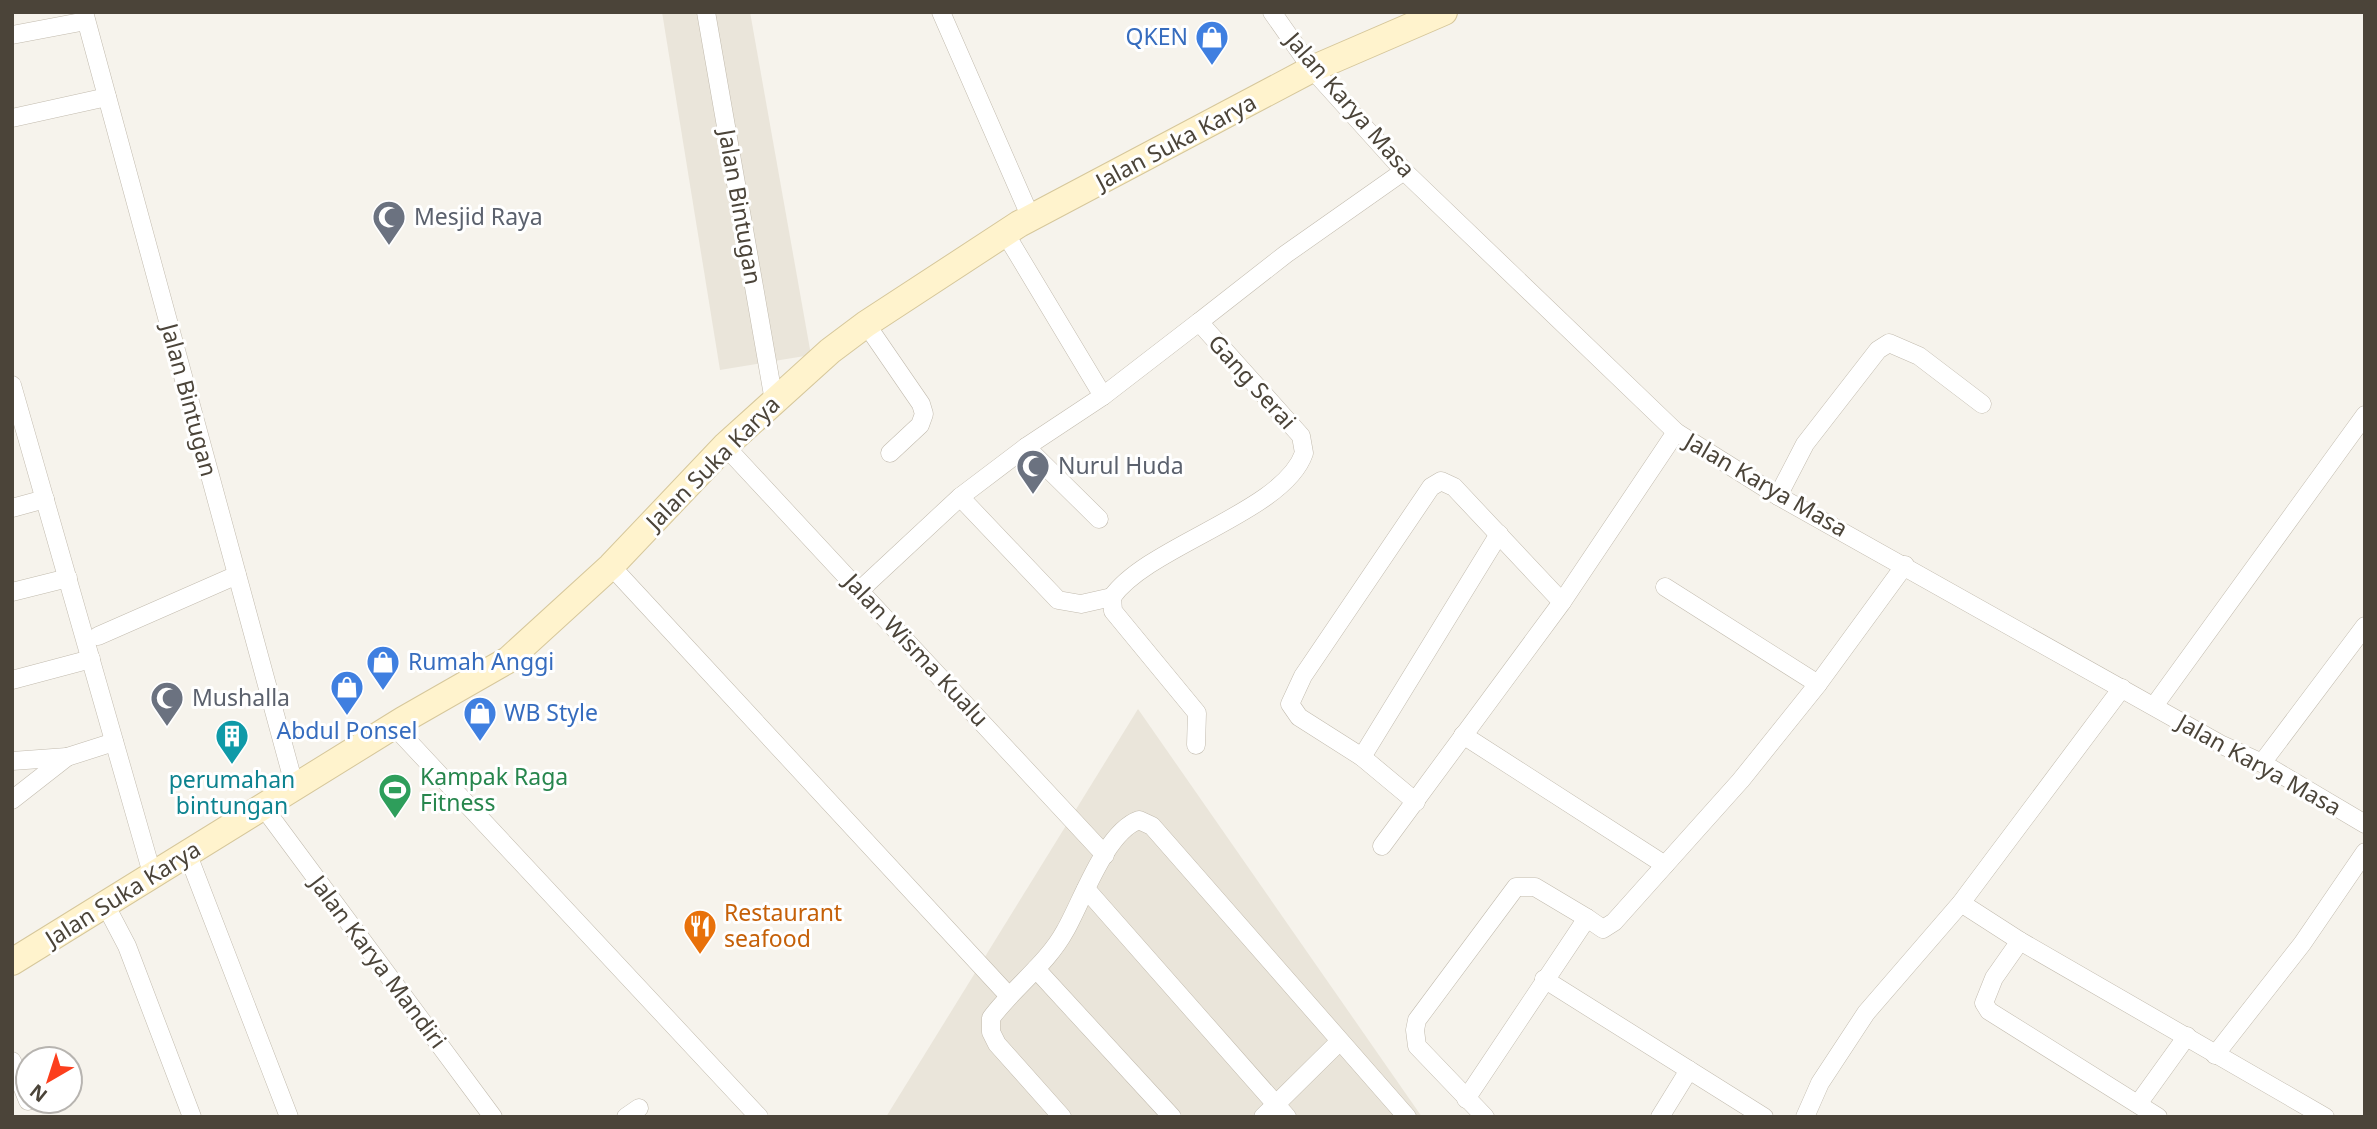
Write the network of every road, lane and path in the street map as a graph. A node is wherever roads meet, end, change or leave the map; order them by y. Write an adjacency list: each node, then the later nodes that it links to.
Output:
1 (706, 12): 17 (street, Jalan Bintugan)
2 (941, 12): 11 (street)
3 (1272, 12): 7 (street, Jalan Karya Masa)
4 (1444, 12): 7 (main road, Jalan Suka Karya)
5 (85, 16): 6 (street); 8 (street, Jalan Bintugan)
6 (12, 35)
7 (1312, 69): 10 (street, Jalan Karya Masa); 11 (main road, Jalan Suka Karya)
8 (107, 97): 9 (street); 33 (street, Jalan Bintugan)
9 (12, 118)
10 (1404, 171): 13 (street, Gang Serai); 21 (street, Jalan Karya Masa)
11 (1031, 218): 12 (main road, Jalan Suka Karya)
12 (1004, 233): 14 (main road, Jalan Suka Karya); 16 (street)
13 (1199, 323): 16 (street); 38 (street, Gang Serai)
14 (866, 324): 17 (main road, Jalan Suka Karya); 24 (street)
15 (12, 385): 20 (street)
16 (1103, 396): 23 (street)
17 (774, 401): 22 (main road, Jalan Suka Karya)
18 (1982, 404): 25 (street)
19 (2365, 415): 46 (street)
20 (18, 430): 27 (street)
21 (1676, 432): 25 (street, Jalan Karya Masa); 39 (street)
22 (725, 446): 32 (main road, Jalan Suka Karya); 36 (street, Jalan Wisma Kualu)
23 (1026, 447): 26 (street); 29 (street)
24 (890, 453)
25 (1778, 496): 31 (street, Jalan Karya Masa)
26 (960, 497): 36 (street); 38 (street)
27 (45, 499): 28 (street); 34 (street)
28 (12, 508)
29 (1099, 519)
30 (1499, 534): 39 (street); 52 (street); 52 (street)
31 (1905, 565): 44 (street); 45 (street, Jalan Karya Masa)
32 (611, 566): 47 (main road, Jalan Suka Karya); 74 (street)
33 (237, 575): 41 (street); 55 (street, Jalan Bintugan)
34 (68, 578): 37 (street); 42 (street)
35 (1665, 587): 44 (street)
36 (859, 591): 63 (street, Jalan Wisma Kualu)
37 (12, 592)
38 (1112, 597): 50 (street)
39 (1562, 602): 48 (street)
40 (2365, 626): 54 (street)
41 (99, 636)
42 (91, 659): 43 (street); 49 (street)
43 (12, 680)
44 (1818, 684): 64 (street)
45 (2122, 688): 46 (street, Jalan Karya Masa); 67 (street)
46 (2154, 706): 54 (street, Jalan Karya Masa)
47 (394, 726): 55 (main road, Jalan Suka Karya); 85 (street)
48 (1463, 735): 57 (street); 64 (street)
49 (114, 742): 51 (street); 65 (street)
50 (1196, 745)
51 (67, 757): 53 (street); 56 (street)
52 (1362, 757): 57 (street)
53 (12, 761)
54 (2262, 763): 59 (street, Jalan Karya Masa)
55 (295, 788): 58 (main road, Jalan Suka Karya)
56 (12, 800)
57 (1416, 802): 60 (street)
58 (264, 808): 62 (main road, Jalan Suka Karya); 84 (street, Jalan Karya Mandiri)
59 (2365, 824)
60 (1382, 846)
61 (2365, 852): 77 (street)
62 (188, 855): 65 (main road, Jalan Suka Karya); 83 (street)
63 (1105, 855): 66 (street); 76 (street)
64 (1665, 865): 69 (street)
65 (153, 877): 68 (main road, Jalan Suka Karya)
66 (1086, 889): 72 (street); 81 (street)
67 (1961, 903): 70 (street); 92 (street)
68 (108, 911): 71 (main road, Jalan Suka Karya); 82 (street)
69 (1587, 918): 73 (street); 79 (street)
70 (2020, 941): 75 (street); 80 (street)
71 (12, 962)
72 (1037, 969): 74 (street); 87 (street)
73 (1544, 979): 78 (street); 79 (street)
74 (1008, 995): 86 (street)
75 (2187, 1036): 77 (street); 80 (street)
76 (1339, 1042): 81 (street); 88 (street)
77 (2215, 1055): 94 (street)
78 (1689, 1070): 90 (street); 91 (street)
79 (1466, 1099): 89 (street)
80 (2138, 1104): 93 (street)
81 (1275, 1113)
82 (192, 1117)
83 (289, 1117)
84 (492, 1117)
85 (759, 1117)
86 (1062, 1117)
87 (1172, 1117)
88 (1407, 1117)
89 (1485, 1117)
90 (1660, 1117)
91 (1764, 1117)
92 (1805, 1117)
93 (2158, 1117)
94 (2325, 1117)

